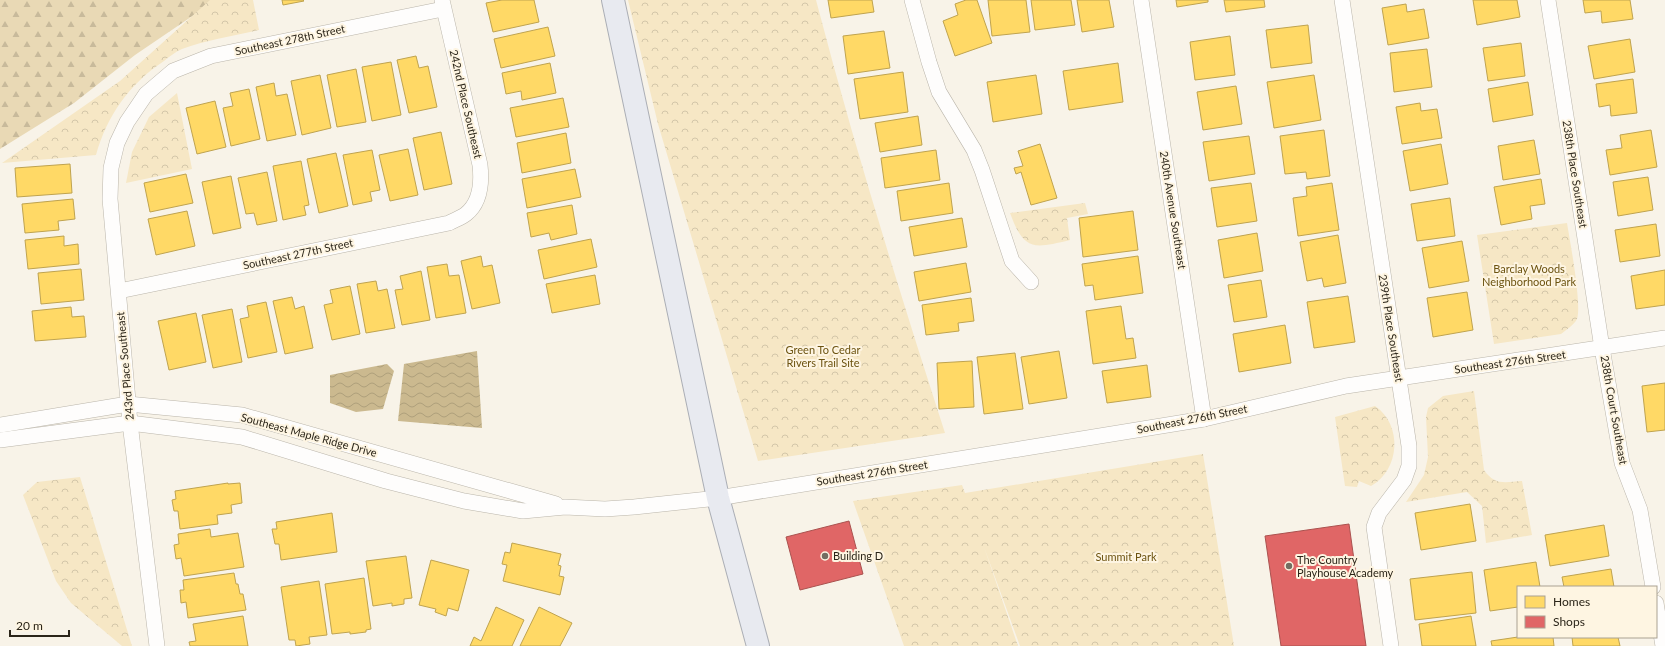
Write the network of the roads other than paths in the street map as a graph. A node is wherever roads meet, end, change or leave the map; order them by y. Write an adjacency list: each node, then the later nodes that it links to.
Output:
1 (613, 0): 19 (main road)
2 (912, 0): 9 (street)
3 (1141, 0): 15 (street, 240th Avenue Southeast)
4 (1342, 0): 13 (street, 239th Place Southeast)
5 (1548, 0): 12 (street, 238th Place Southeast)
6 (442, 4): 7 (street, Southeast 278th Street); 8 (street, 242nd Place Southeast)
7 (146, 94): 10 (street, 243rd Place Southeast)
8 (472, 208): 10 (street, Southeast 277th Street)
9 (1031, 282)
10 (119, 291): 14 (street, 243rd Place Southeast)
11 (1665, 338): 12 (street, Southeast 276th Street)
12 (1602, 348): 13 (street, Southeast 276th Street); 21 (street, 238th Court Southeast)
13 (1398, 378): 15 (street, Southeast 276th Street); 25 (street, 239th Place Southeast)
14 (128, 404): 16 (street, 243rd Place Southeast); 17 (street, Southeast Maple Ridge Drive); 20 (street, Southeast Maple Ridge Drive)
15 (1204, 419): 19 (street, Southeast 276th Street)
16 (130, 424): 18 (street, Southeast Maple Ridge Drive); 20 (street, Southeast Maple Ridge Drive); 23 (street, 243rd Place Southeast)
17 (0, 425)
18 (0, 440)
19 (718, 498): 20 (street, Southeast Maple Ridge Drive); 24 (main road)
20 (564, 507)
21 (1653, 586)
22 (1657, 609): 26 (street)
23 (157, 646)
24 (758, 646)
25 (1391, 646)
26 (1663, 646)

